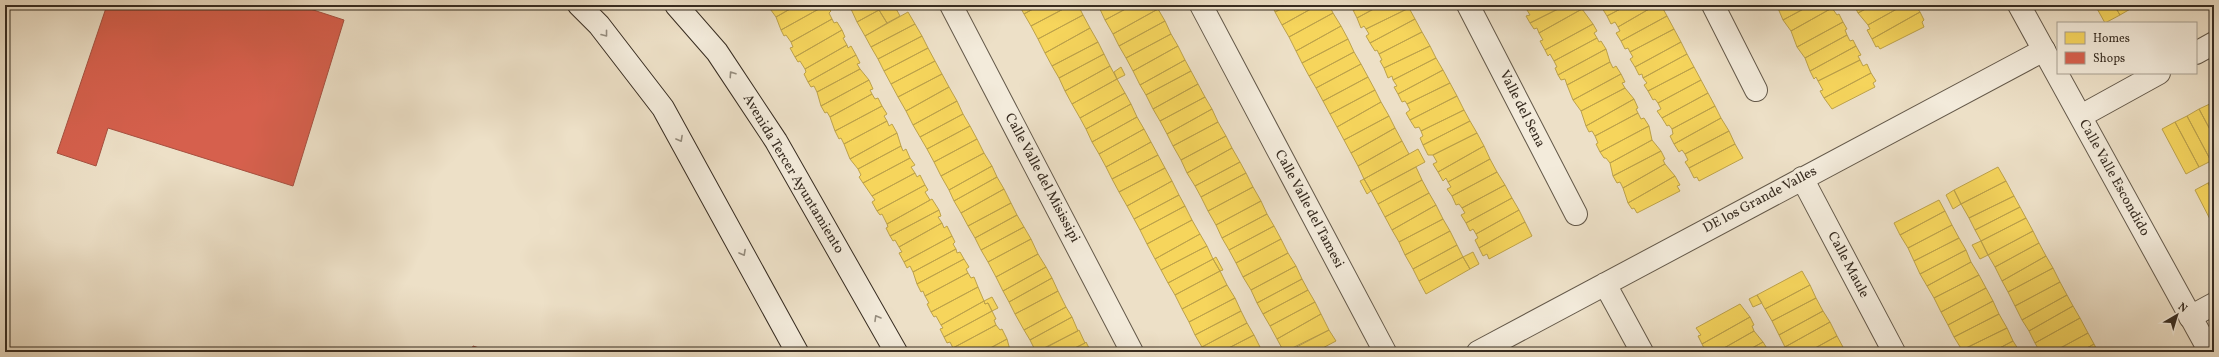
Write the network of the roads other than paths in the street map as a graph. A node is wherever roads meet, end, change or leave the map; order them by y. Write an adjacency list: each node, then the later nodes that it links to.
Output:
1 (579, 5): 21 (street, one-way to 21)
2 (676, 5): 22 (street, Avenida Tercer Ayuntamiento, one-way to 2)
3 (951, 5): 23 (street, Calle Valle del Misissipi)
4 (1201, 5): 24 (street, Calle Valle del Tamesi)
5 (1468, 5): 17 (street, Valle del Sena)
6 (1712, 5): 14 (street)
7 (2019, 5): 9 (street, Calle Valle Escondido)
8 (2214, 43): 10 (street)
9 (2044, 50): 11 (street, Calle Valle Escondido); 16 (street, DE los Grande Valles)
10 (2197, 52)
11 (2057, 73)
12 (2057, 74): 15 (street, Calle Valle Escondido)
13 (2157, 74): 15 (street)
14 (1756, 90)
15 (2081, 116): 20 (street, Calle Valle Escondido)
16 (1802, 178): 18 (street, DE los Grande Valles); 27 (street, Calle Maule)
17 (1576, 214)
18 (1605, 284): 25 (street, DE los Grande Valles); 26 (street)
19 (2214, 304): 20 (street)
20 (2190, 317): 28 (street, Calle Valle Escondido)
21 (797, 352)
22 (896, 352)
23 (1132, 352)
24 (1385, 352)
25 (1478, 352)
26 (1642, 352)
27 (1894, 352)
28 (2210, 352)

